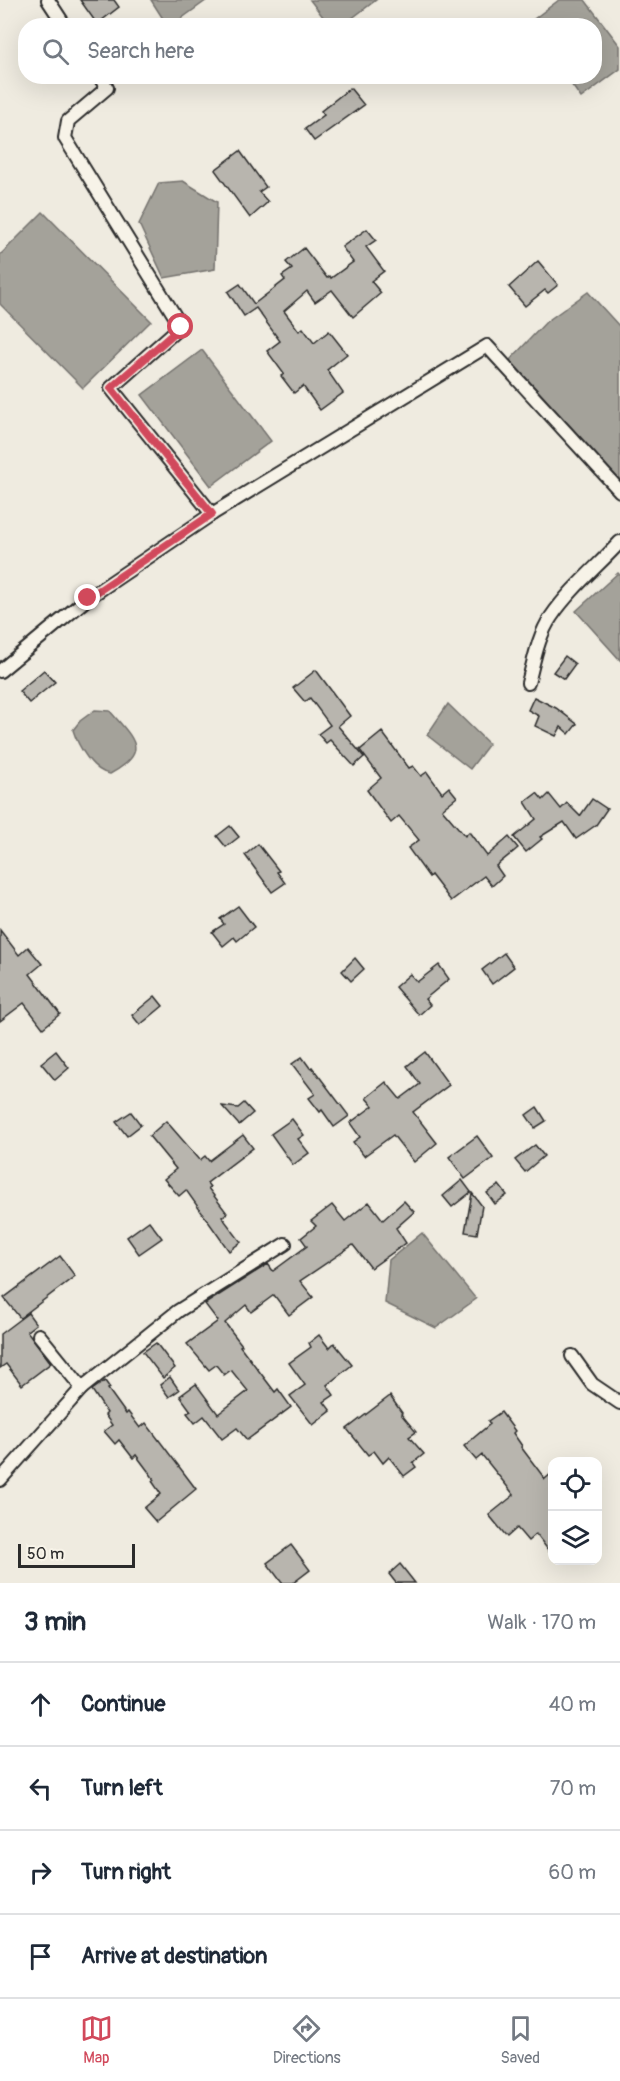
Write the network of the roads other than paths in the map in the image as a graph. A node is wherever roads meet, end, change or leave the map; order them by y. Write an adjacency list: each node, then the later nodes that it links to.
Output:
1 (48, 0): 2 (street)
2 (60, 18)
3 (104, 84): 5 (street)
4 (620, 491): 5 (street)
5 (212, 514): 7 (street)
6 (620, 542): 8 (street)
7 (0, 671)
8 (528, 683)
9 (285, 1244): 12 (street)
10 (39, 1335): 12 (street)
11 (572, 1356): 13 (street)
12 (82, 1388): 14 (street)
13 (620, 1403)
14 (0, 1480)

